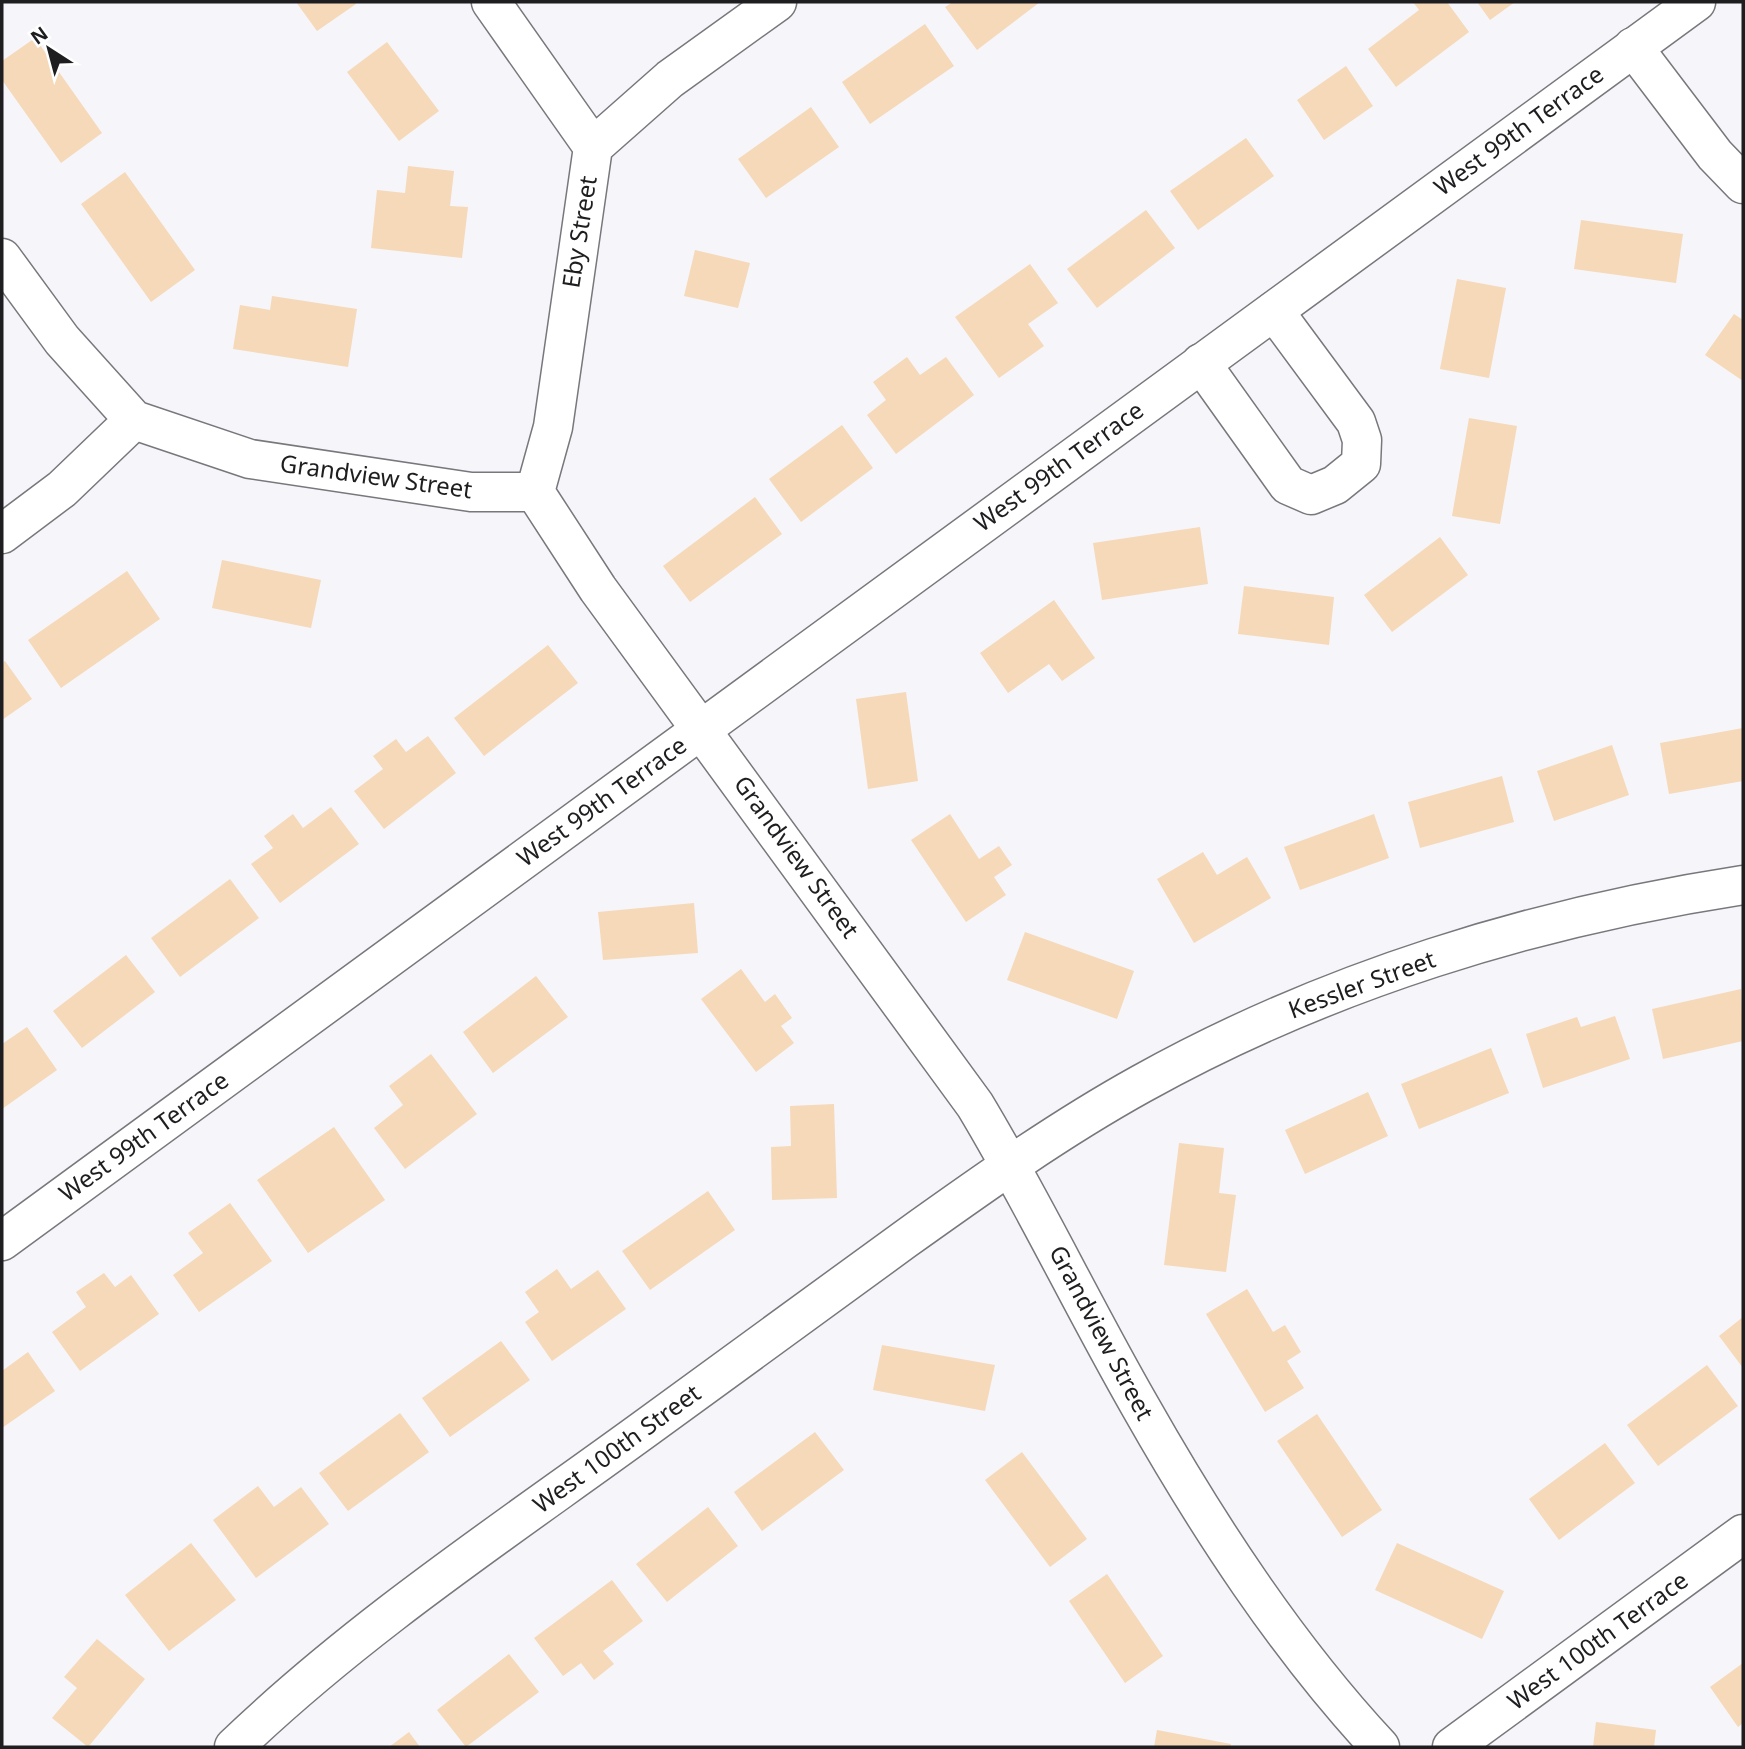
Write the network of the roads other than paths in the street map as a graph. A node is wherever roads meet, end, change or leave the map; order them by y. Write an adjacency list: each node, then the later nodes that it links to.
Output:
1 (491, 2): 5 (street, Eby Street)
2 (777, 2): 5 (street)
3 (1696, 2): 4 (street, West 99th Terrace)
4 (1633, 47): 6 (street); 8 (street, West 99th Terrace)
5 (593, 147): 11 (street, Eby Street)
6 (1743, 184)
7 (2, 258): 10 (street, Grandview Street)
8 (1274, 311): 9 (street, West 99th Terrace); 9 (street)
9 (1201, 363): 13 (street, West 99th Terrace)
10 (134, 420): 11 (street, Grandview Street); 12 (street)
11 (535, 492): 13 (street, Grandview Street)
12 (2, 534)
13 (702, 728): 15 (street, Grandview Street); 16 (street, West 99th Terrace)
14 (1743, 885): 15 (street, Kessler Street)
15 (1010, 1164): 18 (street, West 100th Street); 19 (street, Grandview Street)
16 (2, 1241)
17 (1743, 1534): 20 (street, West 100th Terrace)
18 (234, 1747)
19 (1380, 1747)
20 (1452, 1747)

